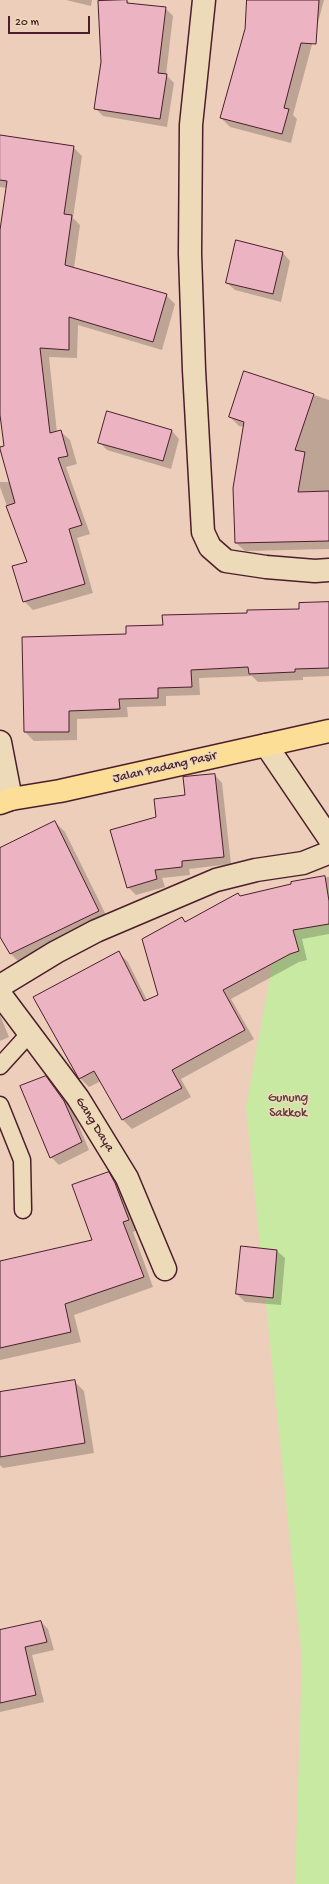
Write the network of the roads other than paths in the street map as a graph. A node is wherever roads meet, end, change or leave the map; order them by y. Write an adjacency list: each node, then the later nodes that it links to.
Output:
1 (204, 0): 2 (street)
2 (329, 570)
3 (329, 731): 5 (highway, Jalan Padang Pasir)
4 (0, 742): 6 (street)
5 (266, 745): 6 (highway, Jalan Padang Pasir); 7 (street)
6 (5, 801)
7 (329, 838)
8 (329, 850): 9 (street)
9 (0, 986)
10 (0, 994): 11 (street, Gang Daya)
11 (30, 1033): 12 (lane); 15 (street, Gang Daya)
12 (0, 1066)
13 (0, 1105): 14 (lane)
14 (23, 1210)
15 (166, 1269)

